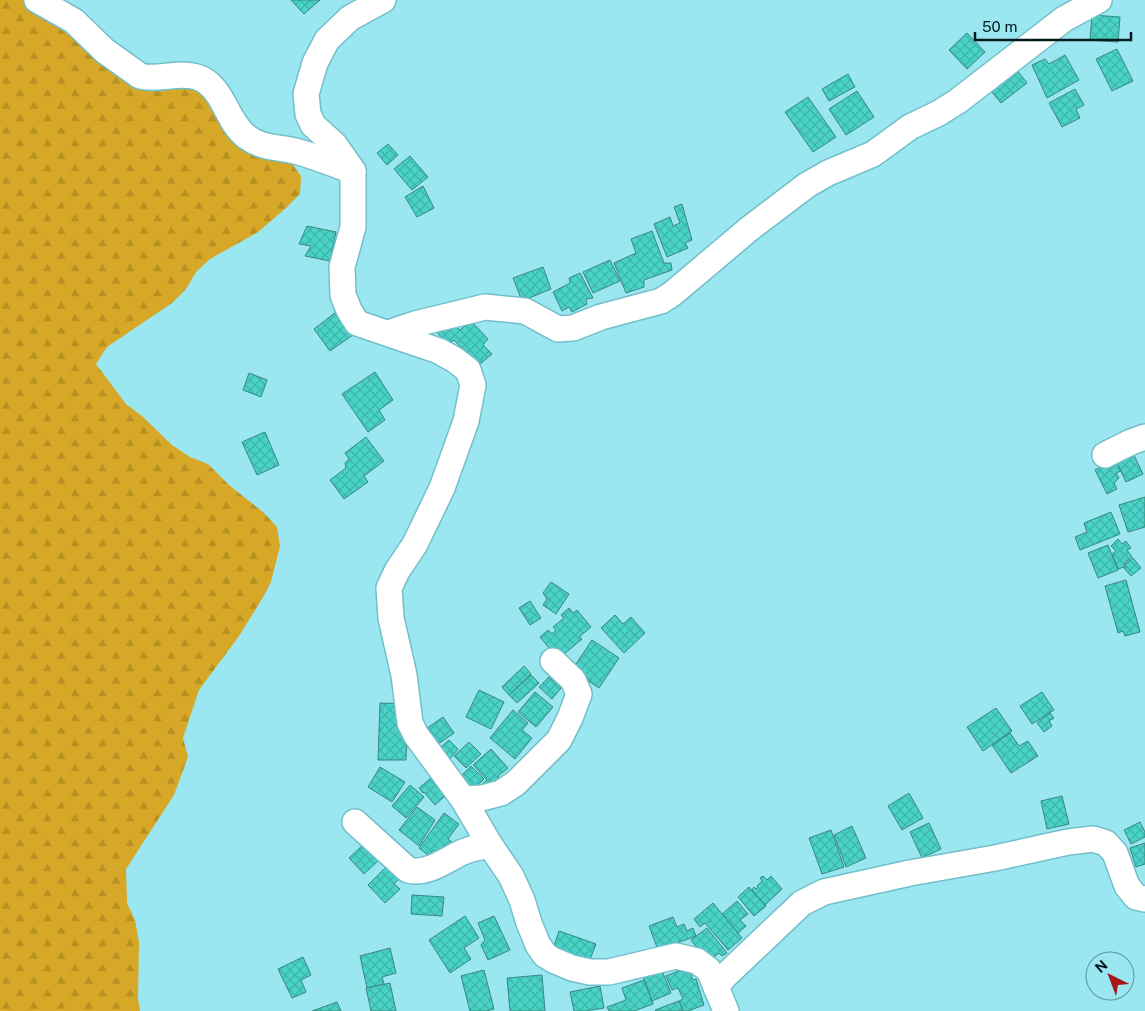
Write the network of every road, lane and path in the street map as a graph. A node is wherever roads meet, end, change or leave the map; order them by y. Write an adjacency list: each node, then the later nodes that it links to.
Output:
1 (37, 0): 4 (street)
2 (382, 0): 4 (street)
3 (1100, 0): 5 (street)
4 (352, 171): 5 (street)
5 (388, 333): 9 (street)
6 (1145, 437): 7 (street)
7 (1105, 456)
8 (553, 661): 9 (street)
9 (463, 799): 11 (street)
10 (355, 822): 11 (street)
11 (490, 845): 13 (street)
12 (1145, 899): 13 (street)
13 (716, 987): 14 (street)
14 (726, 1011)

